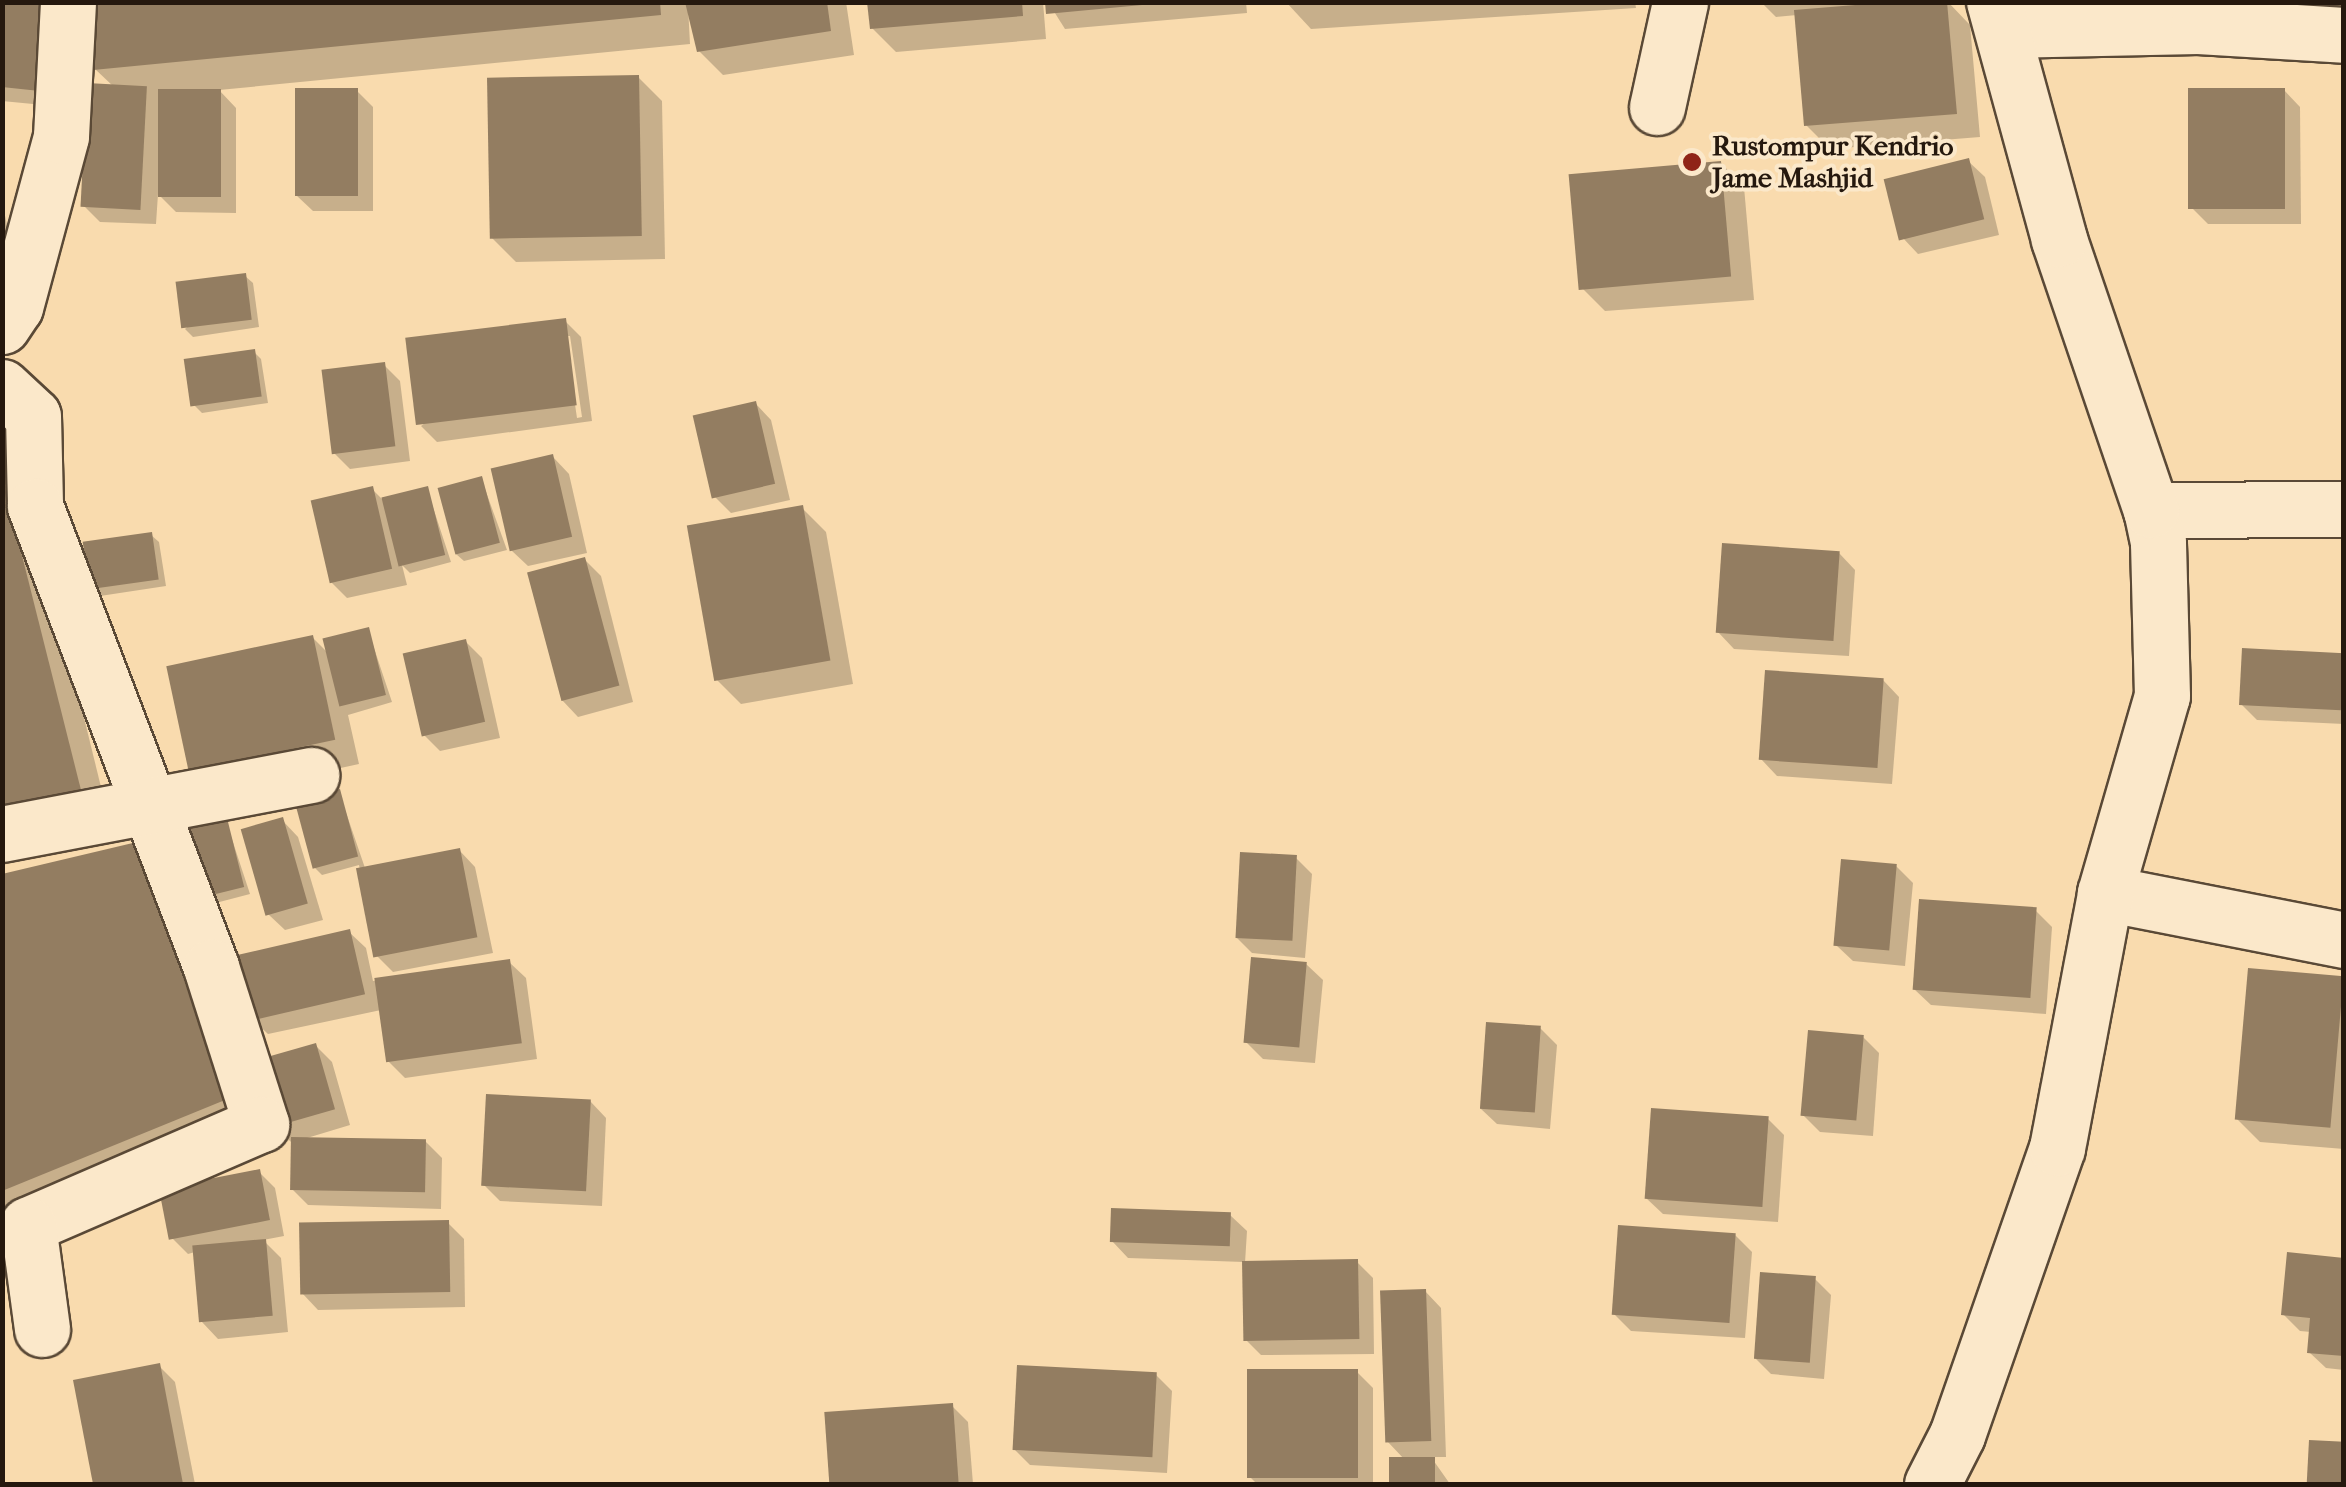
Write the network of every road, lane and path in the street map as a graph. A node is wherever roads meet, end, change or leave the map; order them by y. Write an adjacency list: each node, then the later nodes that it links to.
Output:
1 (68, 2): 6 (street)
2 (1680, 2): 5 (street)
3 (1999, 16): 4 (street); 9 (street)
4 (2344, 35)
5 (1657, 107)
6 (2, 326)
7 (2, 386): 11 (street)
8 (2344, 509): 9 (street)
9 (2151, 510): 13 (street)
10 (311, 775): 11 (street)
11 (150, 802): 12 (street); 15 (street)
12 (2, 834)
13 (2105, 893): 14 (street); 16 (street)
14 (2344, 940)
15 (42, 1329)
16 (1932, 1484)

